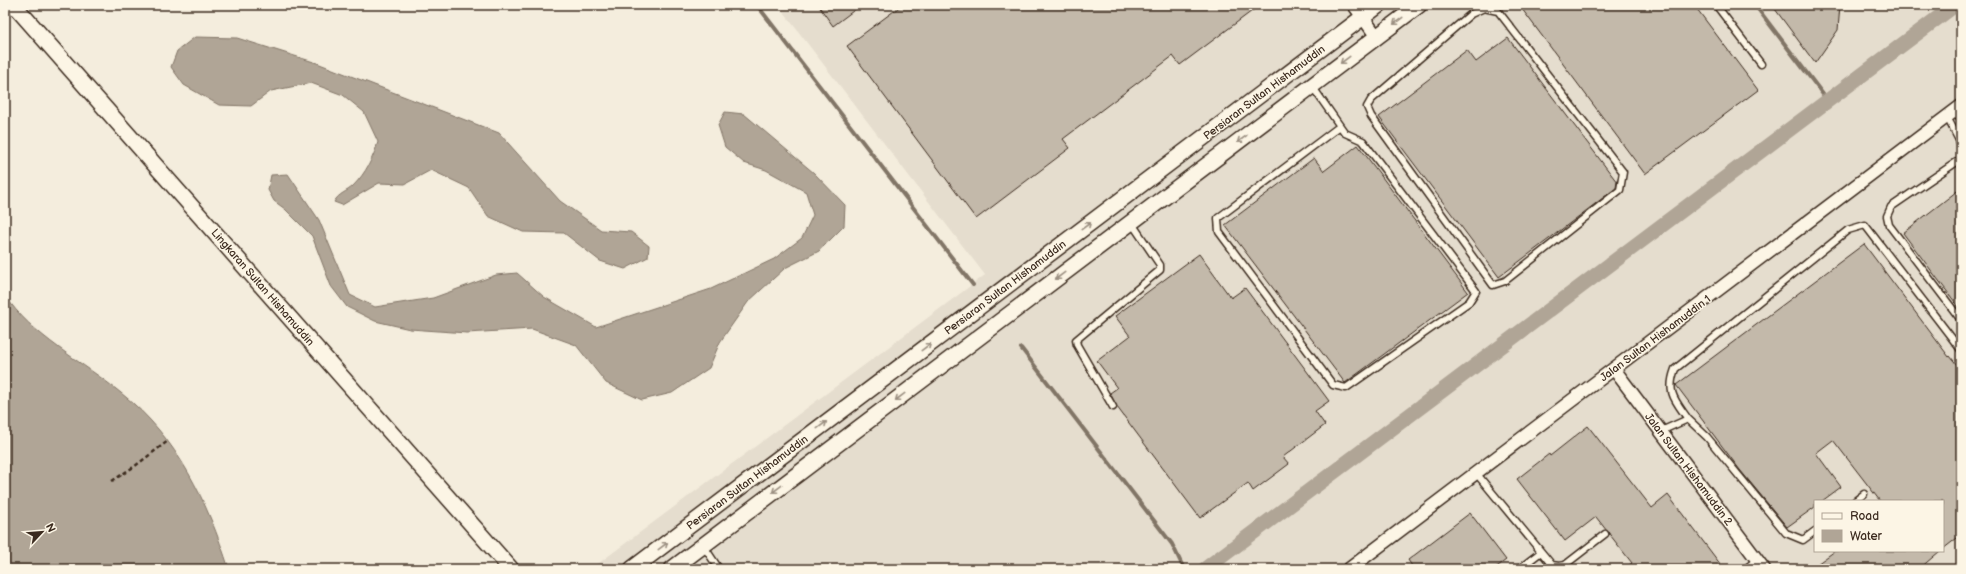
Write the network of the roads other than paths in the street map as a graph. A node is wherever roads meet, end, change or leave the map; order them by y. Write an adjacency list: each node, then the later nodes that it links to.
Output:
1 (14, 5): 33 (street, Lingkaran Sultan Hishamuddin)
2 (1354, 5): 7 (street)
3 (1379, 5): 7 (street, Persiaran Sultan Hishamuddin)
4 (1419, 5): 8 (street, one-way to 8)
5 (1716, 5): 9 (lane)
6 (1483, 7): 6 (lane)
7 (1363, 17): 8 (street); 23 (street, Persiaran Sultan Hishamuddin, one-way to 7)
8 (1377, 37): 10 (street, one-way to 10)
9 (1761, 64)
10 (1312, 86): 13 (lane); 16 (street, one-way to 16)
11 (1961, 106): 12 (street, Jalan Sultan Hishamuddin 1)
12 (1947, 117): 14 (lane); 19 (street, Jalan Sultan Hishamuddin 1)
13 (1340, 126): 13 (lane)
14 (1961, 151)
15 (1961, 159): 17 (lane)
16 (1131, 222): 20 (lane); 24 (street, one-way to 24)
17 (1961, 320)
18 (1961, 350): 21 (lane)
19 (1614, 369): 22 (street, Jalan Sultan Hishamuddin 2); 25 (street, Jalan Sultan Hishamuddin 1)
20 (1113, 407)
21 (1688, 419): 22 (lane); 28 (lane)
22 (1661, 431): 32 (street, Jalan Sultan Hishamuddin 2)
23 (793, 447): 24 (street); 34 (street, Persiaran Sultan Hishamuddin, one-way to 23)
24 (808, 466): 30 (street, one-way to 30)
25 (1476, 473): 31 (lane); 37 (street, Jalan Sultan Hishamuddin 1)
26 (1864, 494): 27 (lane)
27 (1856, 500)
28 (1814, 532)
29 (1605, 534): 31 (lane)
30 (703, 545): 35 (street); 36 (lane)
31 (1541, 552): 38 (lane)
32 (1760, 564): 39 (lane)
33 (512, 569)
34 (632, 569)
35 (672, 569)
36 (718, 569)
37 (1349, 569)
38 (1519, 569)
39 (1745, 569)

